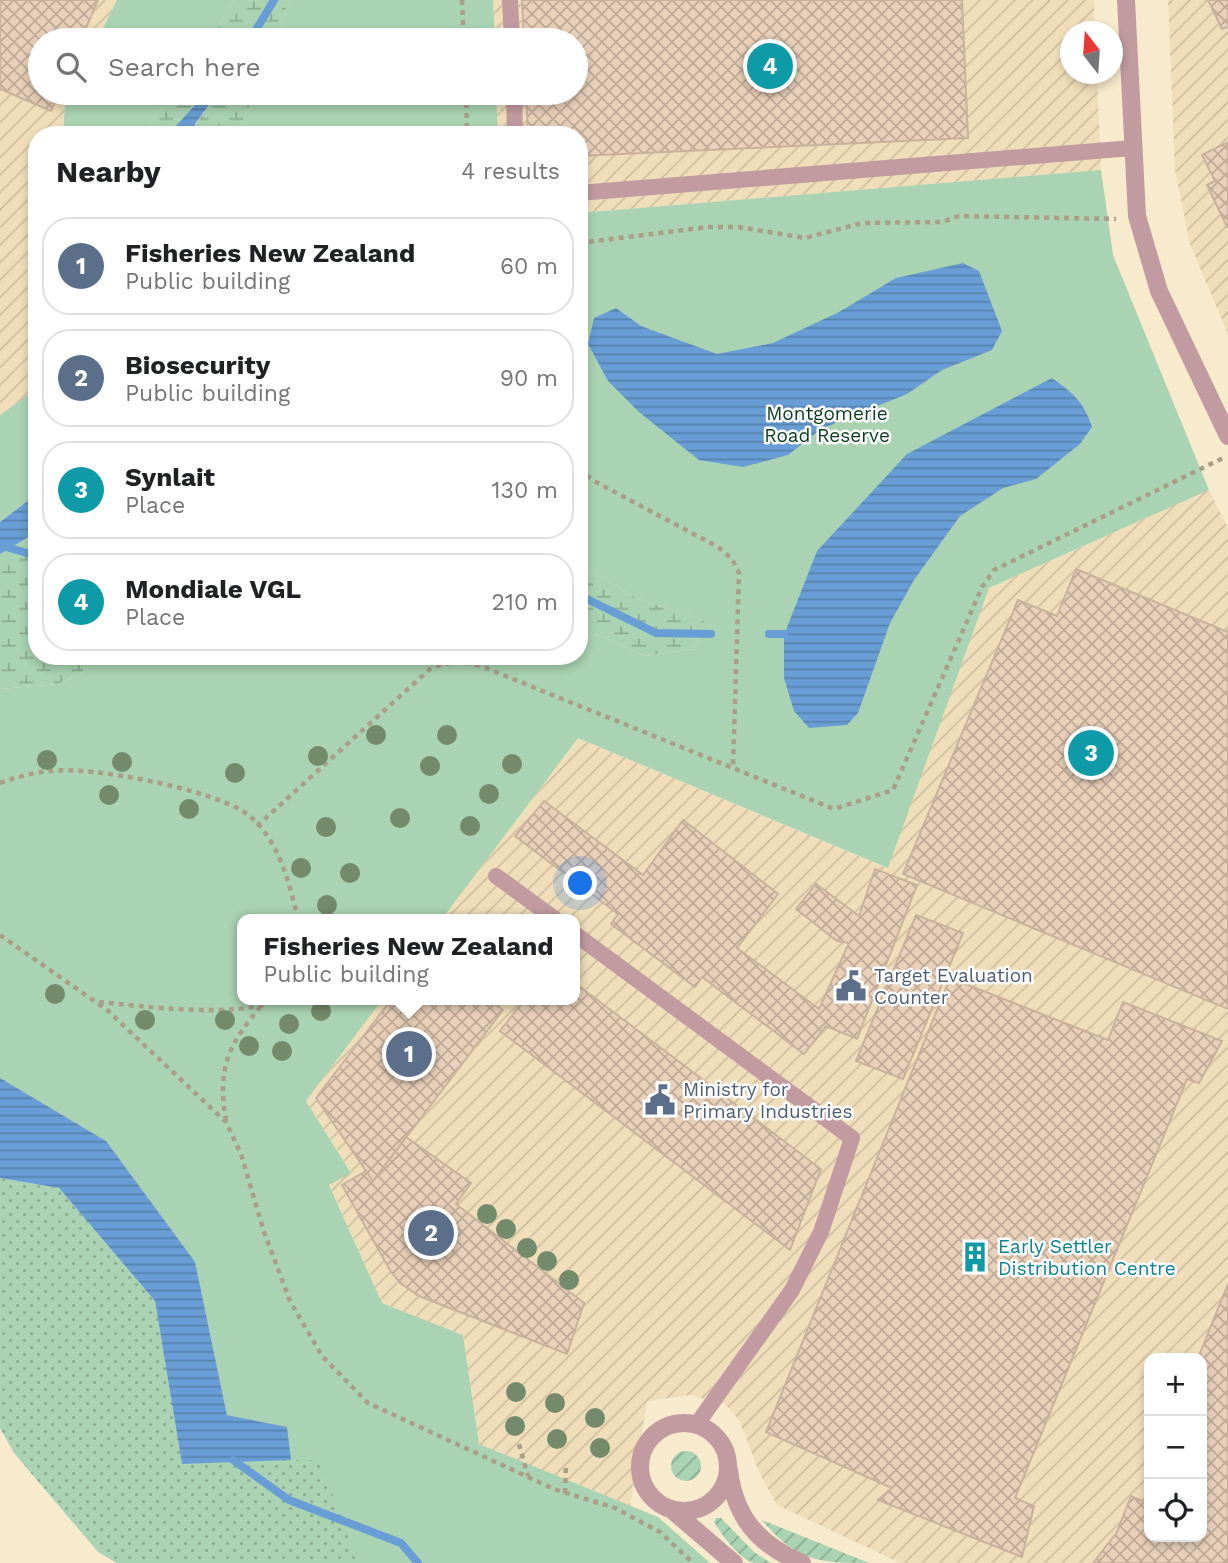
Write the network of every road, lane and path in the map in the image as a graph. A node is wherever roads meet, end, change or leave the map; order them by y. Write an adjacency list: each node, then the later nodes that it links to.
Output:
1 (462, 0): 4 (path)
2 (510, 0): 5 (lane)
3 (1126, 0): 10 (street)
4 (463, 28)
5 (511, 28)
6 (466, 105): 8 (path)
7 (514, 105): 9 (lane)
8 (467, 126)
9 (515, 126)
10 (1133, 148): 11 (lane); 12 (street)
11 (588, 192)
12 (1137, 216): 13 (path); 14 (street)
13 (588, 242)
14 (1228, 436)
15 (1228, 456): 19 (path)
16 (588, 476): 19 (path)
17 (438, 665): 21 (path)
18 (476, 665): 19 (path)
19 (733, 768)
20 (0, 783): 21 (path)
21 (257, 826): 23 (path)
22 (496, 876): 24 (lane)
23 (297, 914)
24 (548, 914)
25 (0, 935): 27 (path)
26 (580, 938): 31 (lane)
27 (96, 1001): 28 (path); 30 (path)
28 (248, 1005)
29 (262, 1005): 30 (path)
30 (226, 1122): 35 (path)
31 (697, 1424): 34 (street); 37 (street)
32 (519, 1444): 35 (path)
33 (566, 1464): 36 (path)
34 (729, 1470): 37 (street); 40 (street)
35 (528, 1477): 36 (path)
36 (565, 1493): 38 (path)
37 (672, 1510): 39 (street)
38 (693, 1563)
39 (734, 1563)
40 (802, 1563)

